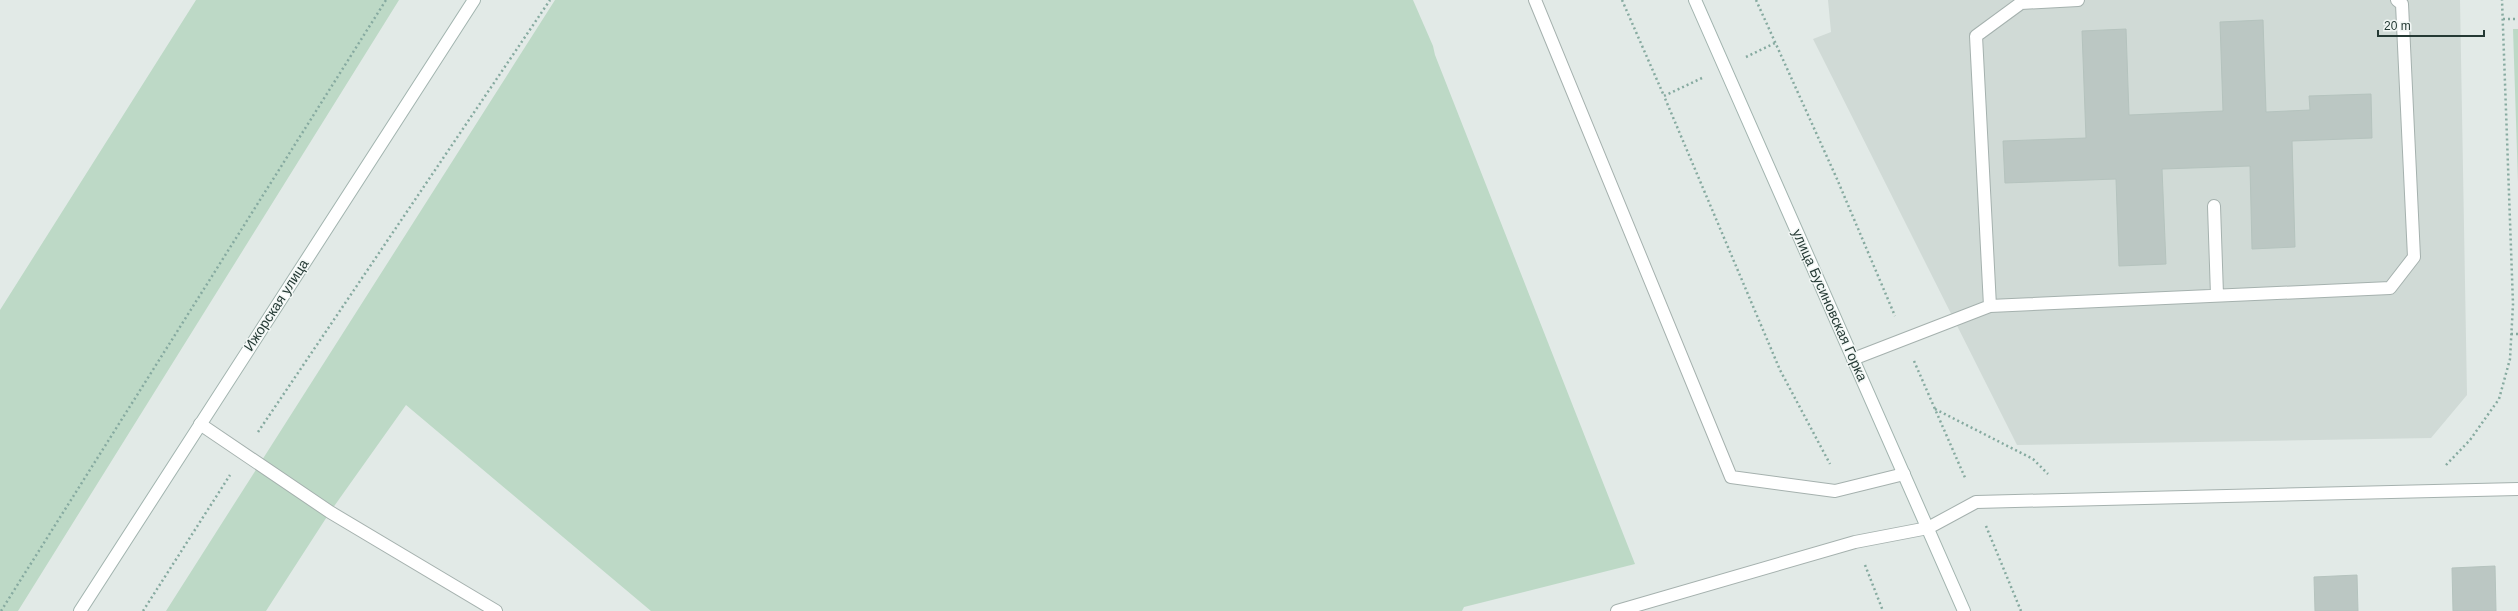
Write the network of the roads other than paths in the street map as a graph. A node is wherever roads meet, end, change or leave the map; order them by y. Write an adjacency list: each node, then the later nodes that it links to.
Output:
1 (474, 0): 10 (street, Ижорская улица)
2 (1535, 0): 11 (street)
3 (1695, 0): 9 (street, улица Бусиновская Горка)
4 (2078, 0): 8 (street)
5 (2397, 0): 7 (street)
6 (2214, 206): 7 (street)
7 (2217, 295): 8 (street)
8 (1990, 306): 9 (street)
9 (1853, 359): 11 (street, улица Бусиновская Горка)
10 (200, 424): 14 (street, Ижорская улица); 15 (street)
11 (1904, 474): 13 (street, улица Бусиновская Горка)
12 (2518, 489): 13 (street)
13 (1928, 528): 16 (street); 17 (street, улица Бусиновская Горка)
14 (80, 611)
15 (496, 611)
16 (1617, 611)
17 (1964, 611)

